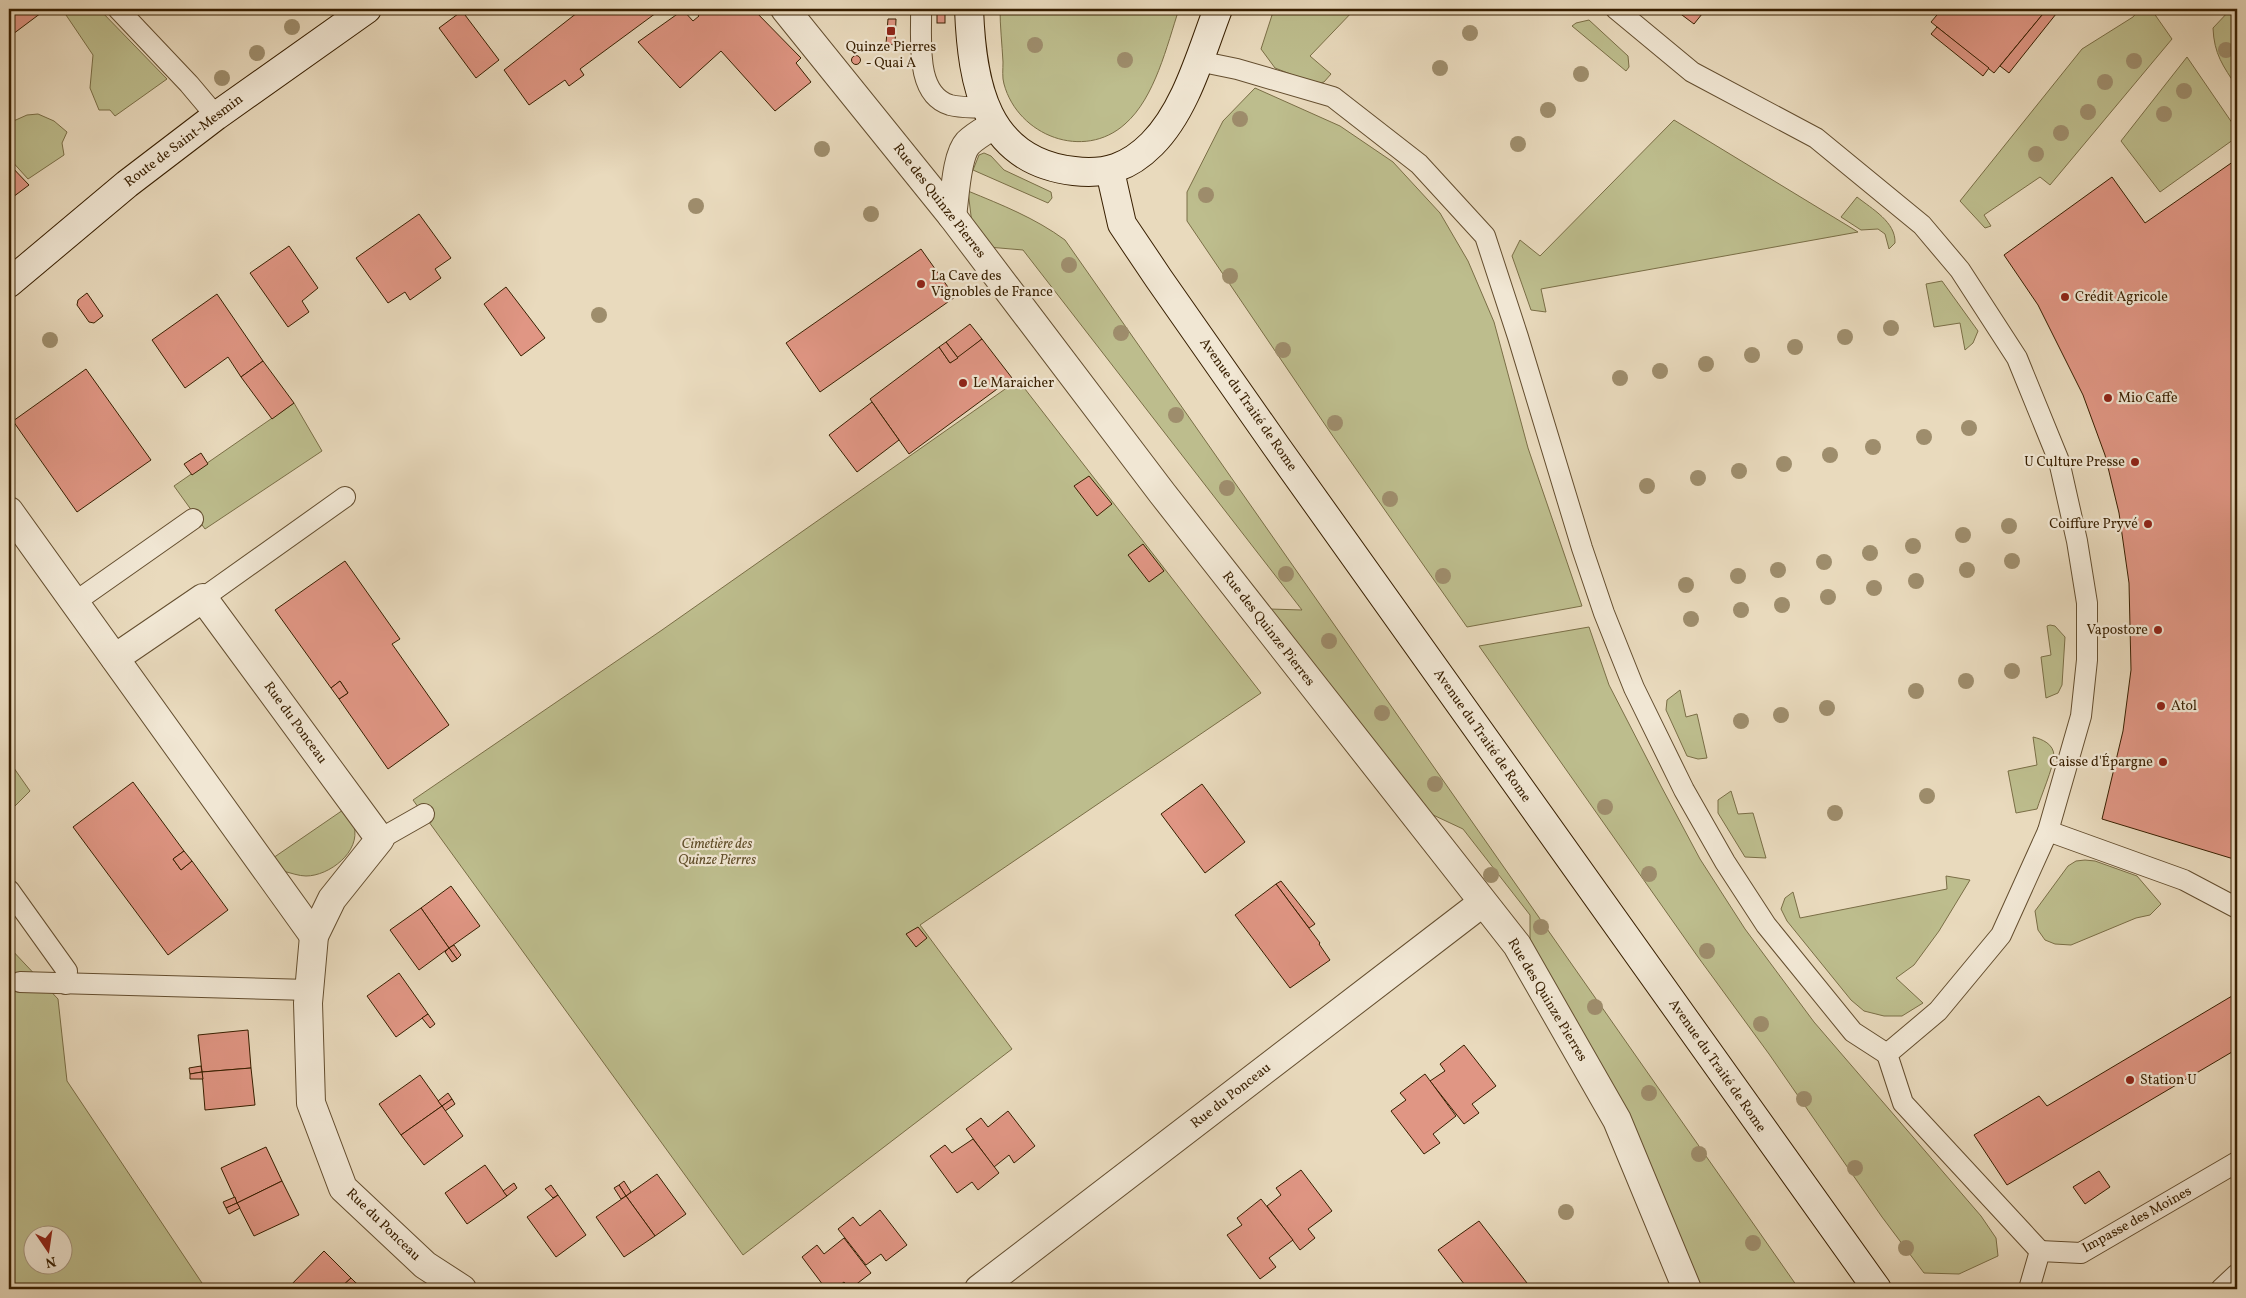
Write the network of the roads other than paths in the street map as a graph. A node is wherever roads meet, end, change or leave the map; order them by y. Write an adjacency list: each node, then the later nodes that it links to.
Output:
1 (118, 9): 9 (lane)
2 (367, 9): 9 (street, Route de Saint-Mesmin)
3 (785, 9): 12 (street, Rue des Quinze Pierres)
4 (921, 9): 10 (lane)
5 (968, 9): 10 (street)
6 (1218, 9): 8 (street)
7 (1616, 9): 21 (lane)
8 (1198, 61): 11 (street); 30 (lane)
9 (216, 116): 13 (street, Route de Saint-Mesmin)
10 (990, 116): 11 (street); 12 (street)
11 (1110, 171): 37 (street, Avenue du Traité de Rome)
12 (952, 216): 24 (street, Rue des Quinze Pierres)
13 (9, 283)
14 (345, 497): 17 (lane)
15 (9, 511): 18 (street)
16 (193, 519): 18 (lane)
17 (203, 598): 19 (street); 22 (street, Rue du Ponceau)
18 (75, 602): 19 (street)
19 (115, 658): 26 (street)
20 (424, 814): 22 (lane)
21 (2048, 831): 25 (lane); 30 (lane)
22 (380, 838): 26 (street, Rue du Ponceau)
23 (9, 890): 28 (lane)
24 (1482, 903): 35 (street, Rue du Ponceau); 36 (street, Rue des Quinze Pierres)
25 (2237, 908)
26 (314, 936): 29 (street, Rue du Ponceau)
27 (20, 982): 28 (lane)
28 (66, 984): 29 (lane)
29 (309, 990): 34 (street, Rue du Ponceau)
30 (1887, 1054): 32 (lane)
31 (2237, 1162): 32 (lane, Impasse des Moines)
32 (2040, 1251): 38 (lane)
33 (2237, 1274): 39 (lane)
34 (462, 1289)
35 (979, 1289)
36 (1687, 1289)
37 (1876, 1289)
38 (2029, 1289)
39 (2220, 1289)

